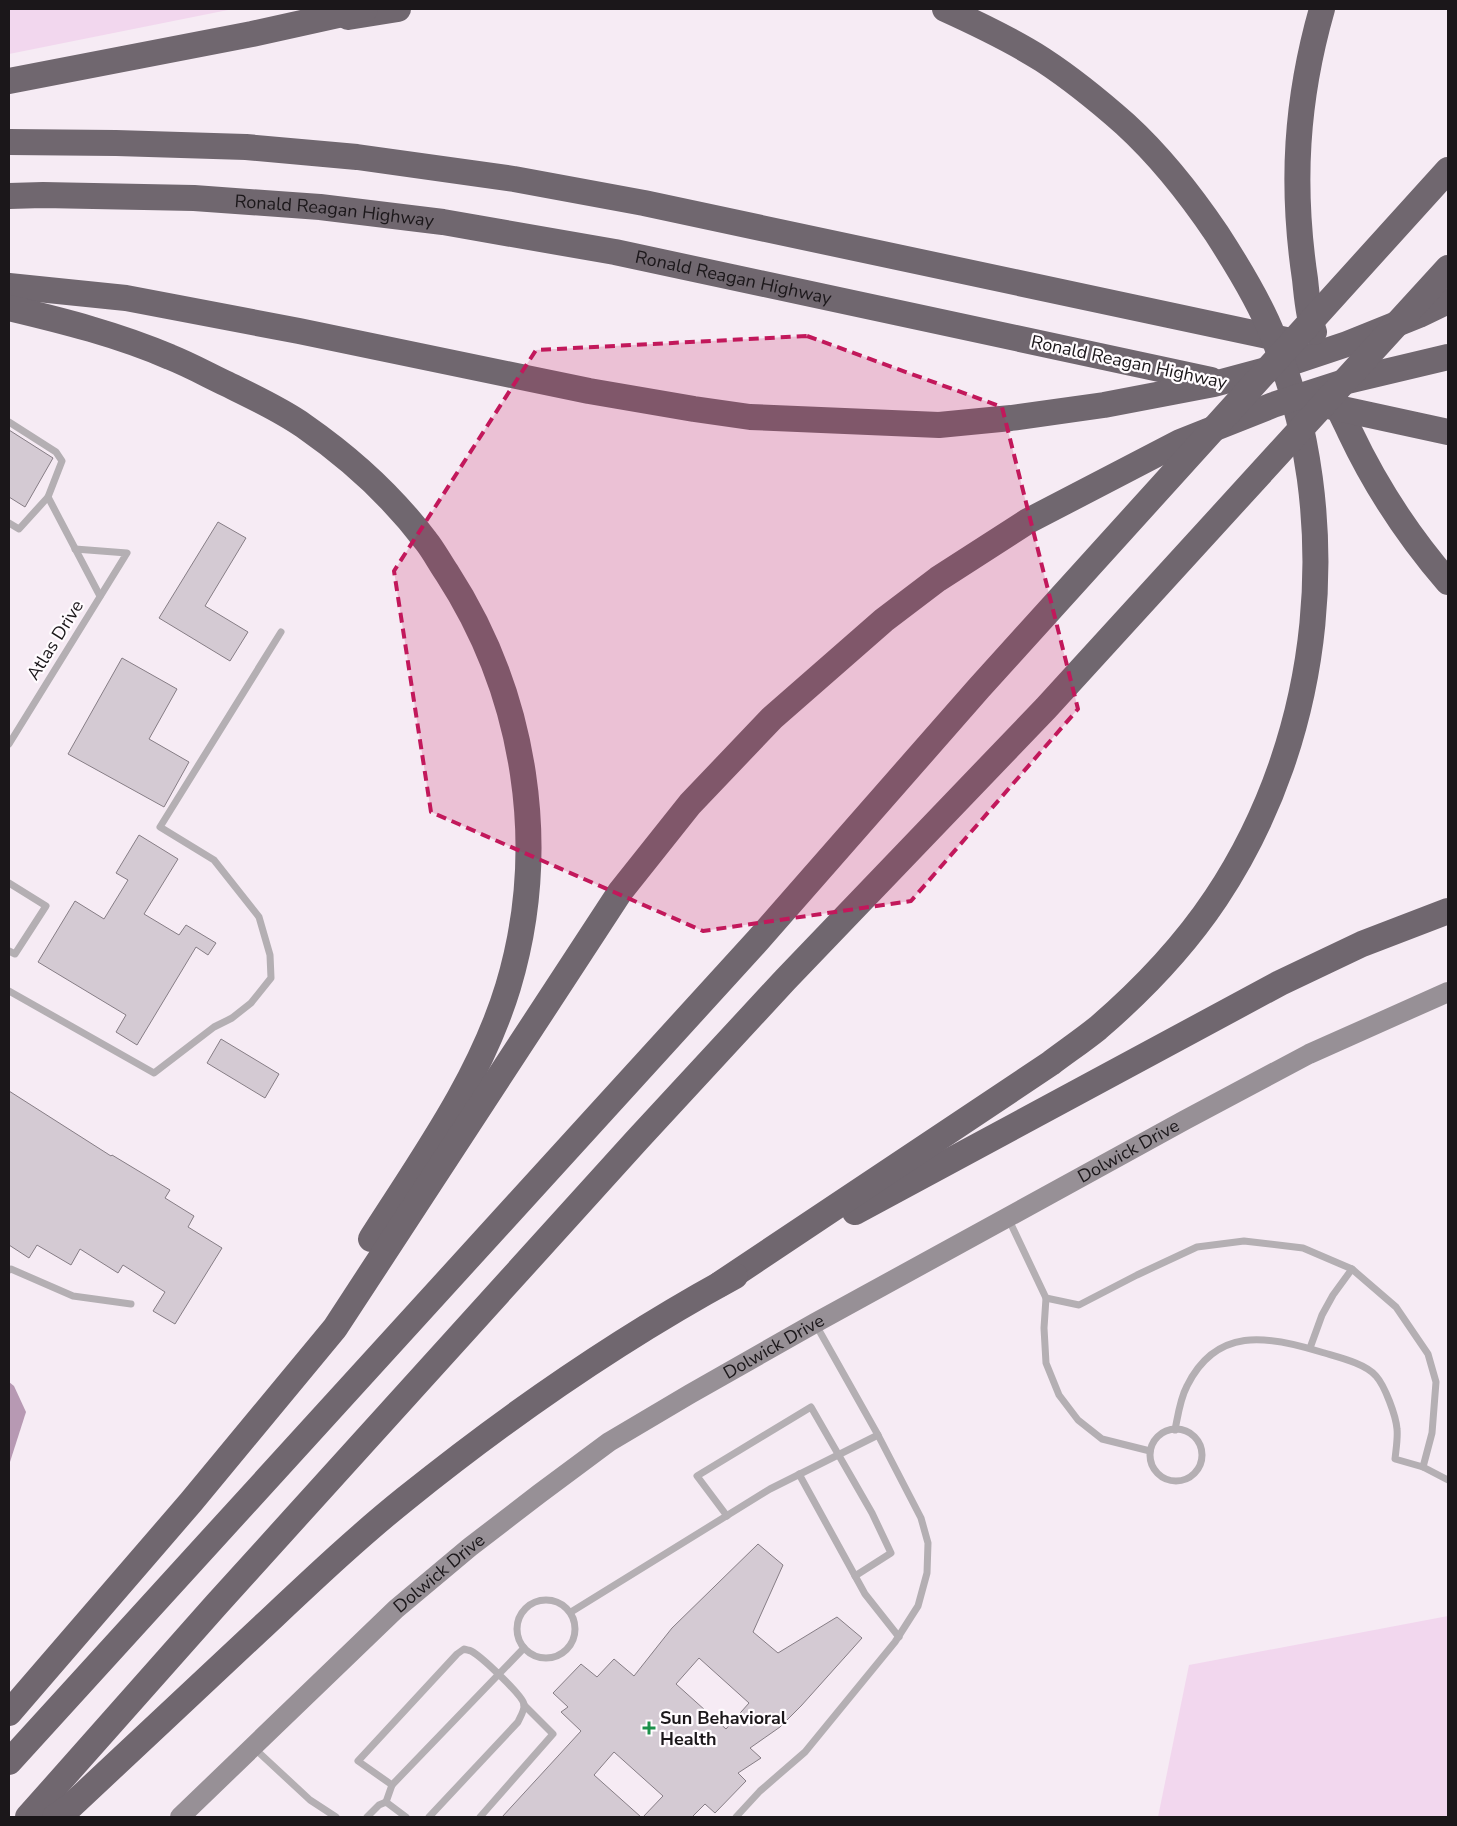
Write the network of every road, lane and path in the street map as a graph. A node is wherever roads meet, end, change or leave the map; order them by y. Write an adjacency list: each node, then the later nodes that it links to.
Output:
1 (365, 9): 5 (highway)
2 (398, 9): 5 (highway)
3 (945, 9): 33 (highway)
4 (1322, 9): 21 (highway)
5 (252, 34): 6 (highway)
6 (9, 81)
7 (9, 142): 15 (highway)
8 (1448, 170): 55 (highway)
9 (9, 196): 17 (highway, Ronald Reagan Highway)
10 (1448, 268): 58 (highway)
11 (9, 286): 12 (highway)
12 (1448, 301)
13 (9, 308): 37 (highway)
14 (1448, 357): 37 (highway)
15 (1448, 375)
16 (9, 422): 18 (lane)
17 (1448, 432)
18 (48, 497): 19 (lane); 20 (lane)
19 (9, 523)
20 (75, 549): 22 (lane); 22 (lane, Atlas Drive)
21 (1448, 582)
22 (100, 596): 24 (lane, Atlas Drive)
23 (280, 632): 28 (lane)
24 (9, 744)
25 (9, 883): 27 (lane)
26 (1448, 911): 33 (highway)
27 (9, 950)
28 (9, 991)
29 (1448, 992): 30 (main road, Dolwick Drive)
30 (1007, 1217): 34 (lane); 36 (main road, Dolwick Drive)
31 (1352, 1269): 34 (lane); 38 (lane); 43 (lane)
32 (9, 1270): 35 (lane)
33 (720, 1284): 59 (highway)
34 (1046, 1298): 41 (lane)
35 (131, 1304)
36 (815, 1323): 40 (lane); 54 (main road, Dolwick Drive)
37 (334, 1328): 53 (highway)
38 (1310, 1348): 39 (lane); 43 (lane)
39 (1175, 1430): 41 (lane); 41 (lane)
40 (878, 1434): 42 (lane); 49 (lane)
41 (1150, 1451)
42 (839, 1454): 44 (lane); 46 (lane); 47 (lane)
43 (1423, 1467): 45 (lane)
44 (799, 1474): 46 (lane); 47 (lane)
45 (1448, 1480)
46 (727, 1516): 48 (lane)
47 (855, 1576): 49 (lane)
48 (570, 1612): 50 (lane); 50 (lane)
49 (898, 1637): 66 (lane)
50 (524, 1648): 51 (lane)
51 (499, 1675): 52 (lane); 56 (lane); 56 (lane)
52 (524, 1705): 64 (lane); 65 (lane)
53 (9, 1713)
54 (253, 1746): 60 (main road, Dolwick Drive); 61 (lane)
55 (9, 1762)
56 (392, 1785): 57 (lane)
57 (386, 1802): 62 (lane); 63 (lane)
58 (28, 1817)
59 (55, 1817)
60 (180, 1817)
61 (336, 1817)
62 (367, 1817)
63 (406, 1817)
64 (429, 1817)
65 (480, 1817)
66 (736, 1817)

